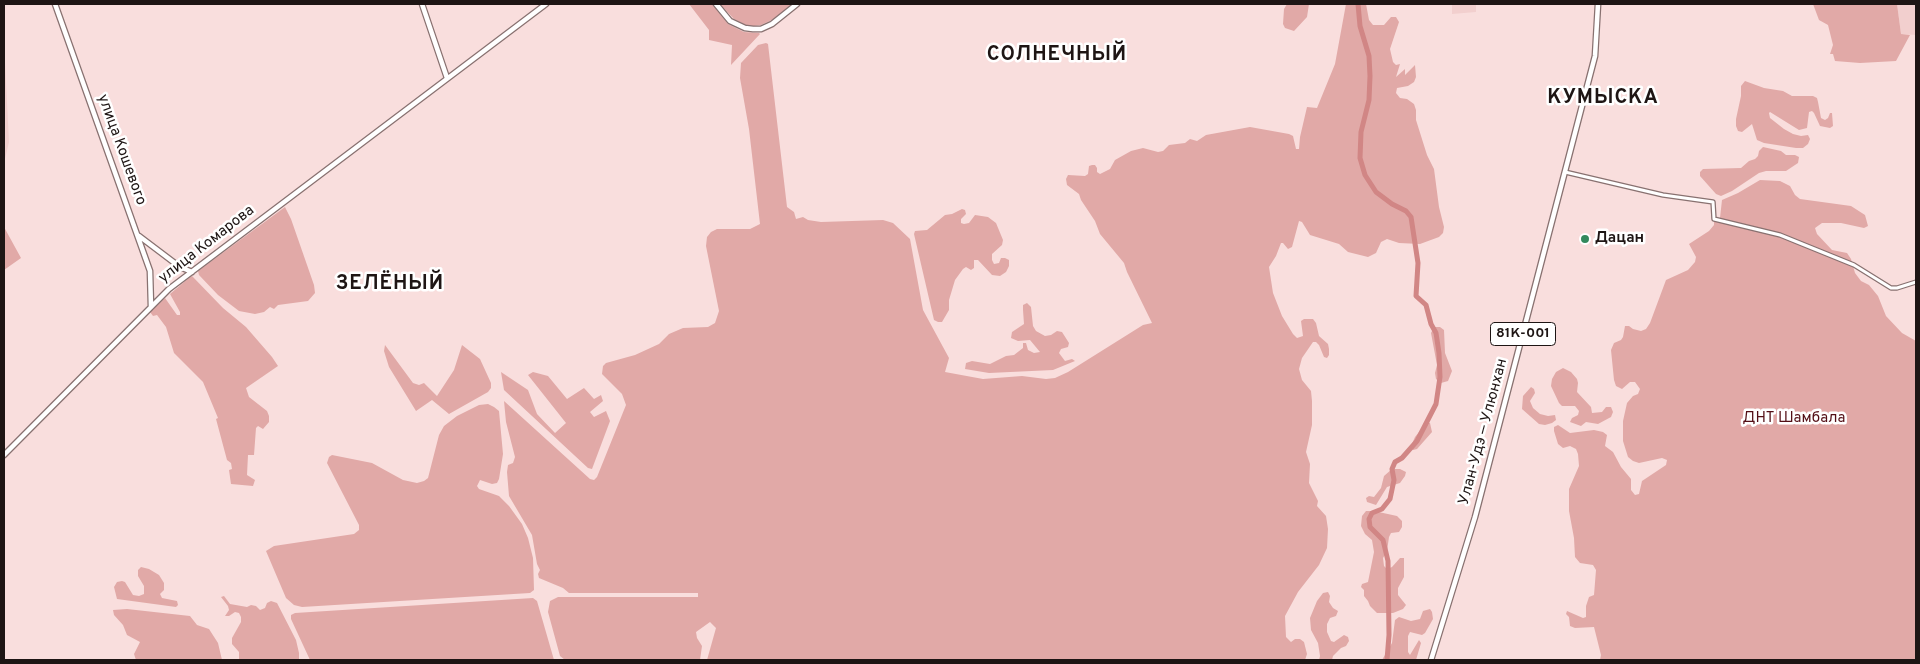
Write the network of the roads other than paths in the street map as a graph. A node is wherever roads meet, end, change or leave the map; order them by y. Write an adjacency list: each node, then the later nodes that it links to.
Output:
1 (55, 4): 9 (main road, улица Кошевого)
2 (422, 4): 7 (main road)
3 (546, 4): 7 (main road, улица Комарова)
4 (716, 4): 5 (main road)
5 (797, 4)
6 (1598, 4): 8 (main road, Улан-Удэ — Улюнхан / 81К-001)
7 (448, 78): 10 (main road, улица Комарова)
8 (1565, 172): 11 (street); 14 (main road, Улан-Удэ — Улюнхан / 81К-001)
9 (138, 235): 10 (main road); 12 (main road, улица Кошевого)
10 (192, 272): 12 (main road, улица Комарова)
11 (1916, 282)
12 (151, 307): 13 (main road, улица Комарова)
13 (4, 456)
14 (1432, 660)

